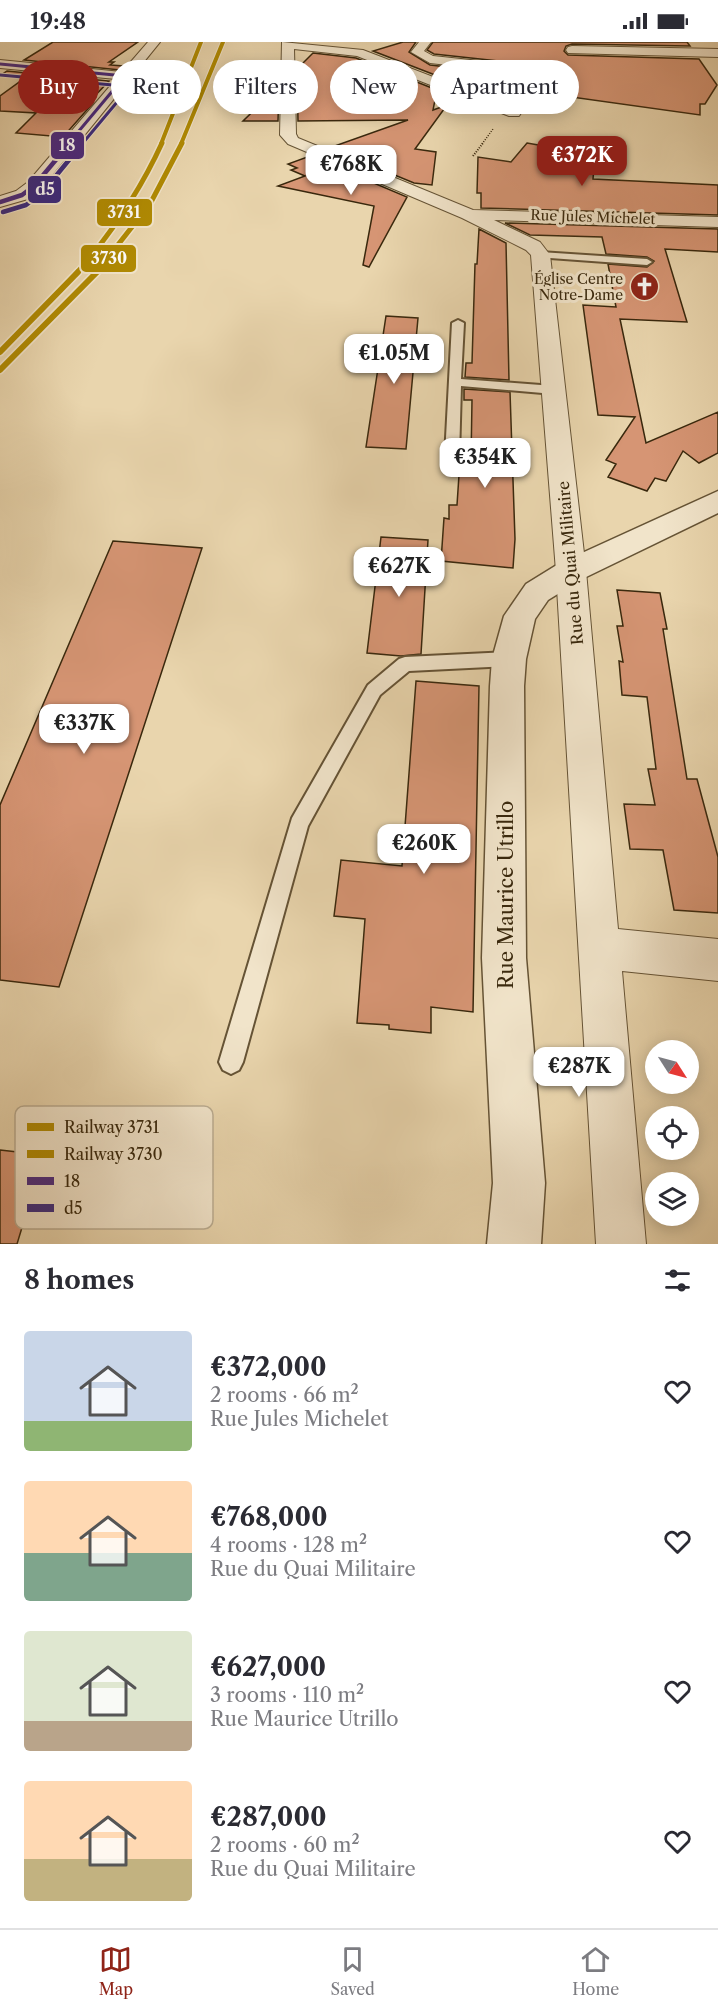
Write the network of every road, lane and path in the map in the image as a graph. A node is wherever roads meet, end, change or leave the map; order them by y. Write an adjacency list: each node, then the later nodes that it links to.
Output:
1 (154, 42): 6 (street)
2 (425, 42): 5 (street)
3 (287, 44): 9 (street); 12 (street)
4 (718, 52): 5 (street)
5 (566, 58)
6 (139, 60)
7 (0, 64): 8 (street)
8 (111, 75)
9 (430, 80)
10 (111, 93): 11 (street)
11 (0, 202)
12 (468, 214): 13 (street, Rue Jules Michelet); 14 (street)
13 (718, 222)
14 (540, 255): 15 (lane); 18 (street, Rue du Quai Militaire)
15 (647, 262)
16 (458, 323): 17 (lane)
17 (455, 382): 18 (lane); 19 (lane)
18 (554, 390): 21 (street, Rue du Quai Militaire)
19 (452, 457)
20 (718, 501): 21 (street, Rue Maurice Utrillo)
21 (571, 571): 22 (street, Rue Maurice Utrillo); 23 (street, Rue du Quai Militaire)
22 (509, 659): 25 (lane); 26 (street, Rue Maurice Utrillo)
23 (600, 948): 24 (street); 27 (street, Rue du Quai Militaire)
24 (718, 960)
25 (231, 1062)
26 (514, 1244)
27 (621, 1244)

